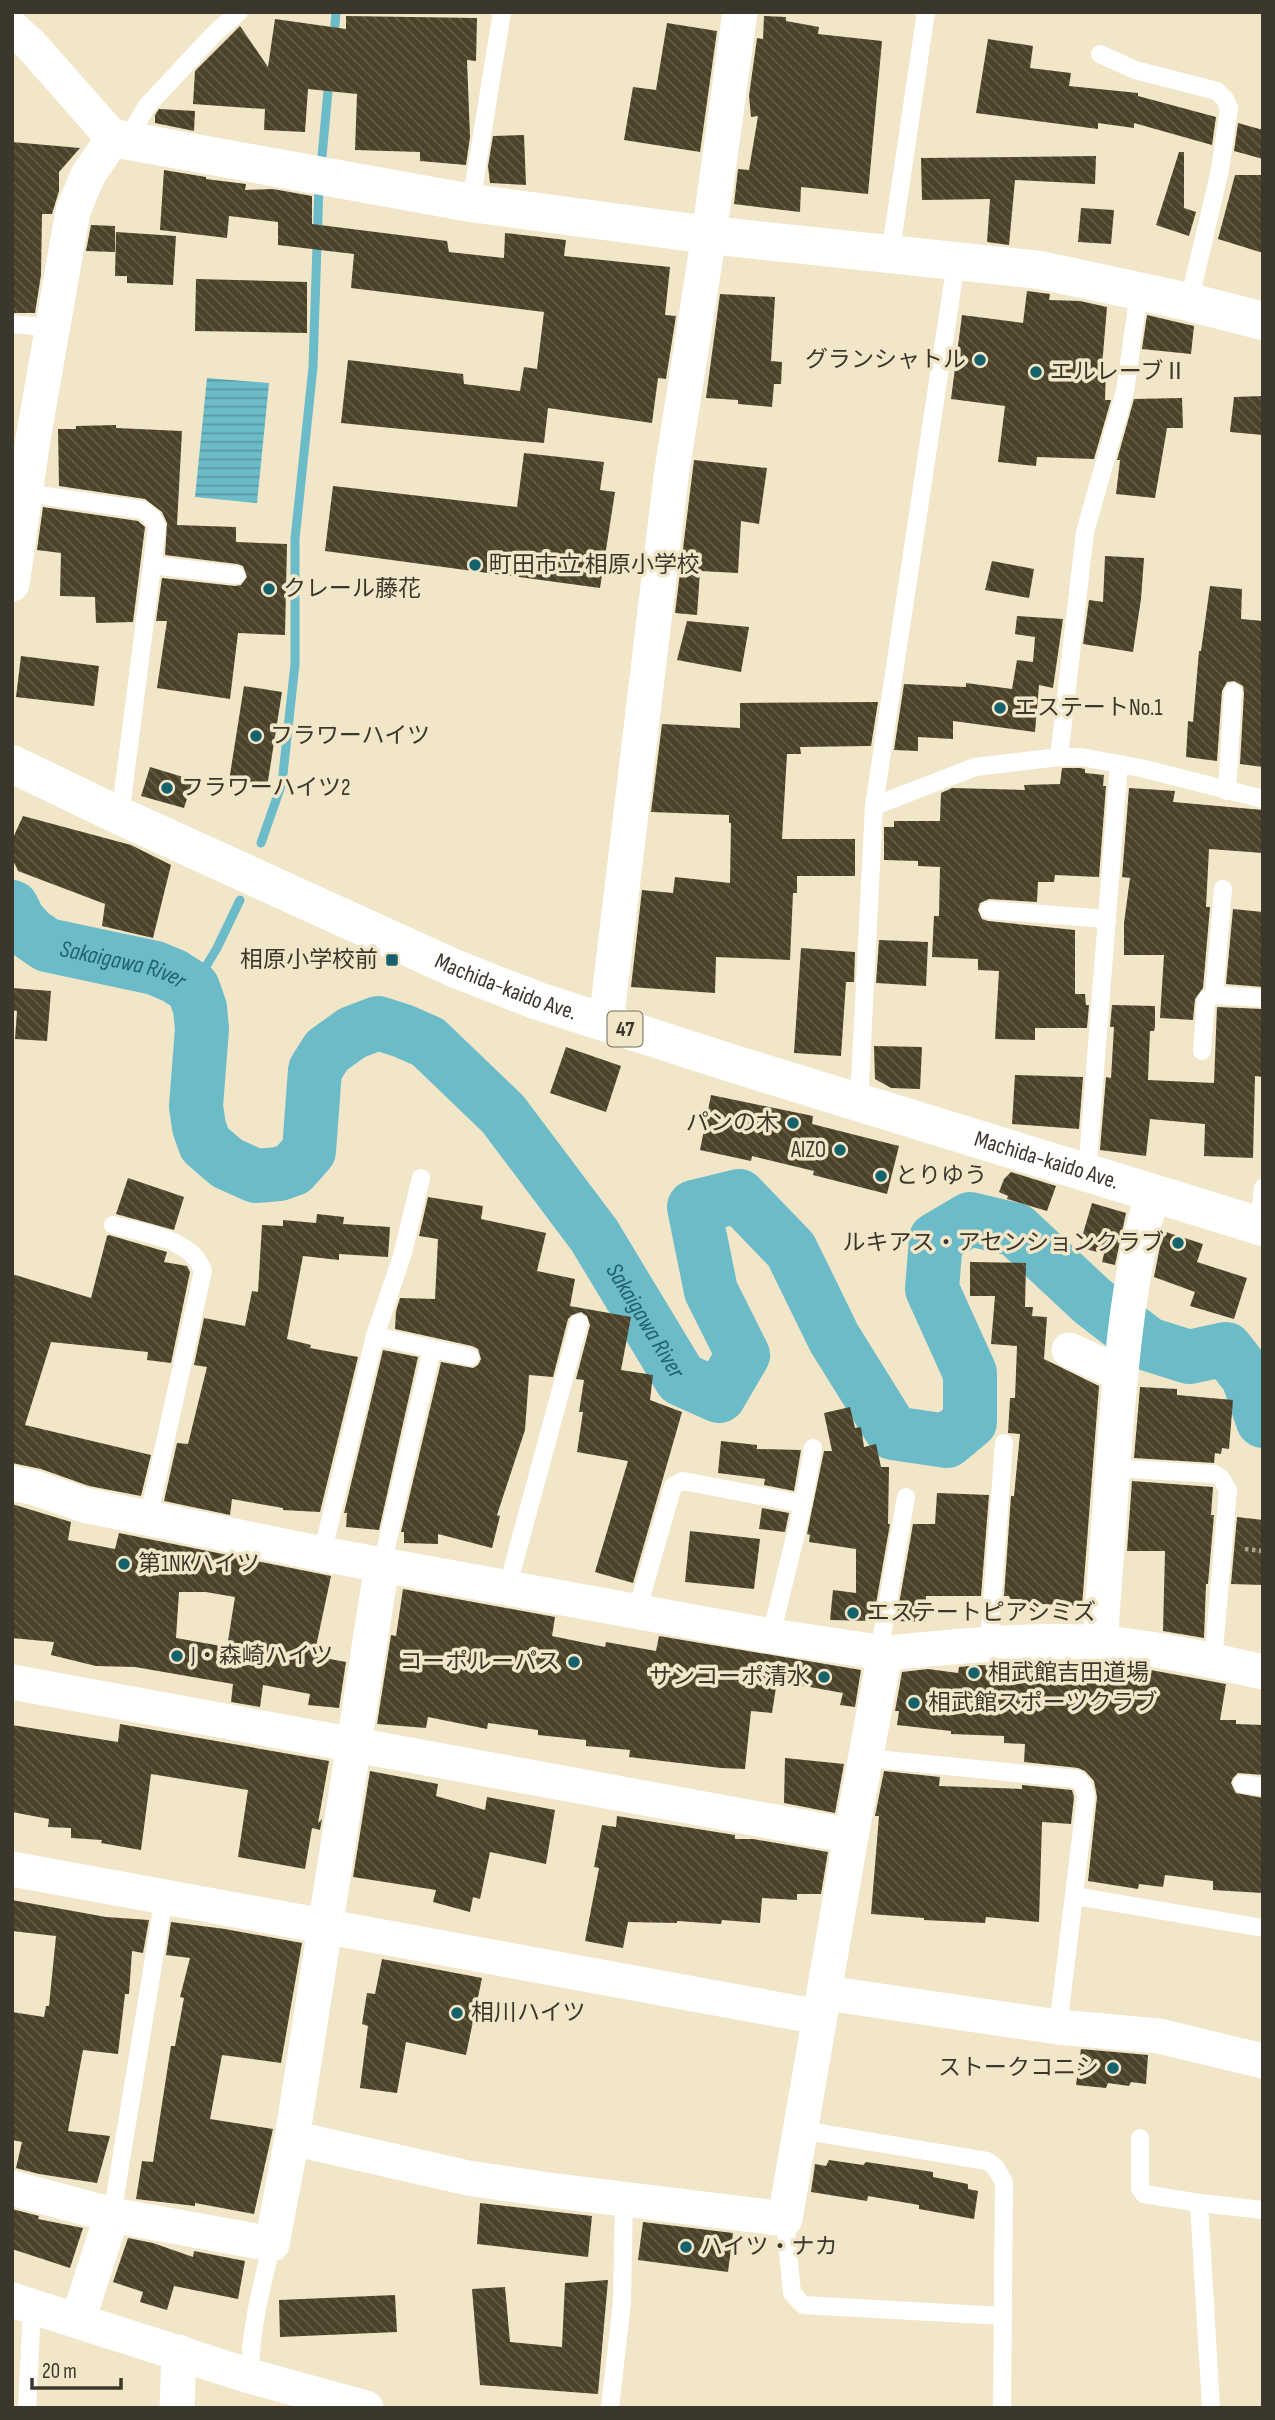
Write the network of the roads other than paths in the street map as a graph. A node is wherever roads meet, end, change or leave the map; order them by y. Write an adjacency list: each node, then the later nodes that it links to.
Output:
1 (239, 12): 7 (lane)
2 (502, 12): 8 (lane)
3 (740, 12): 9 (street)
4 (927, 15): 10 (lane)
5 (12, 28): 7 (street)
6 (1100, 54): 13 (lane)
7 (122, 140): 8 (main road); 16 (street)
8 (471, 203): 9 (main road)
9 (709, 235): 10 (main road); 35 (street)
10 (890, 256): 11 (main road)
11 (956, 262): 12 (main road); 28 (lane)
12 (1139, 292): 13 (main road); 23 (lane)
13 (1189, 302): 14 (main road)
14 (1263, 321)
15 (12, 324): 16 (lane)
16 (53, 328): 17 (street)
17 (23, 437): 18 (street)
18 (25, 493): 19 (lane); 20 (street)
19 (152, 565): 21 (lane); 29 (lane)
20 (13, 573)
21 (236, 575)
22 (1233, 692): 26 (lane)
23 (1059, 757): 25 (lane); 28 (lane)
24 (12, 764): 29 (main road, Machida-kaido Ave. / 47)
25 (1119, 764): 26 (lane); 32 (lane)
26 (1227, 791): 27 (lane)
27 (1263, 799)
28 (874, 806): 37 (lane)
29 (120, 816): 35 (main road, Machida-kaido Ave. / 47)
30 (1223, 889): 33 (lane)
31 (989, 910): 32 (lane)
32 (1107, 919): 38 (lane)
33 (1214, 995): 34 (lane); 36 (lane)
34 (1263, 998)
35 (606, 1023): 37 (main road, Machida-kaido Ave. / 47)
36 (1202, 1051)
37 (859, 1101): 38 (main road, Machida-kaido Ave. / 47)
38 (1087, 1172): 41 (main road, Machida-kaido Ave. / 47)
39 (421, 1178): 45 (lane)
40 (1263, 1188): 43 (lane)
41 (1153, 1192): 43 (main road, Machida-kaido Ave. / 47); 49 (street)
42 (113, 1225): 56 (lane)
43 (1261, 1226)
44 (579, 1323): 59 (lane)
45 (375, 1336): 46 (lane); 57 (lane)
46 (432, 1349): 48 (lane); 58 (lane)
47 (1069, 1350): 49 (street)
48 (470, 1357)
49 (1121, 1368): 52 (street)
50 (1004, 1443): 63 (lane)
51 (813, 1448): 55 (lane)
52 (1113, 1468): 62 (street); 65 (lane)
53 (12, 1483): 56 (street)
54 (906, 1497): 64 (lane)
55 (803, 1504): 60 (lane); 61 (lane)
56 (148, 1519): 57 (street)
57 (322, 1554): 58 (street)
58 (382, 1565): 59 (street); 68 (street)
59 (507, 1588): 60 (street)
60 (637, 1611): 61 (street)
61 (771, 1636): 64 (street)
62 (1100, 1643): 63 (street); 65 (street)
63 (989, 1644): 64 (street)
64 (882, 1653): 69 (street)
65 (1213, 1661): 66 (street)
66 (1263, 1672)
67 (12, 1682): 68 (street)
68 (354, 1746): 72 (street); 76 (street)
69 (866, 1758): 72 (street); 74 (lane)
70 (1242, 1784): 71 (lane)
71 (1263, 1787)
72 (851, 1836): 78 (street)
73 (12, 1869): 75 (street)
74 (1074, 1896): 77 (lane); 79 (lane)
75 (164, 1897): 76 (street); 88 (lane)
76 (325, 1927): 78 (street); 82 (street)
77 (1263, 1928)
78 (822, 2005): 79 (street); 81 (street)
79 (1058, 2027): 80 (street)
80 (1263, 2061)
81 (801, 2130): 89 (street); 92 (lane)
82 (292, 2138): 85 (street); 90 (street)
83 (1140, 2138): 86 (lane)
84 (12, 2188): 88 (street)
85 (624, 2198): 89 (street); 99 (lane)
86 (1199, 2203): 87 (lane); 101 (lane)
87 (1263, 2210)
88 (112, 2214): 90 (street); 93 (street)
89 (785, 2219): 92 (lane)
90 (272, 2244): 95 (lane)
91 (22, 2303): 93 (street); 96 (lane)
92 (1003, 2316): 100 (lane)
93 (78, 2320): 94 (street)
94 (179, 2352): 95 (street); 97 (street)
95 (250, 2376): 98 (street)
96 (27, 2408)
97 (177, 2408)
98 (366, 2408)
99 (610, 2408)
100 (1002, 2408)
101 (1211, 2408)

